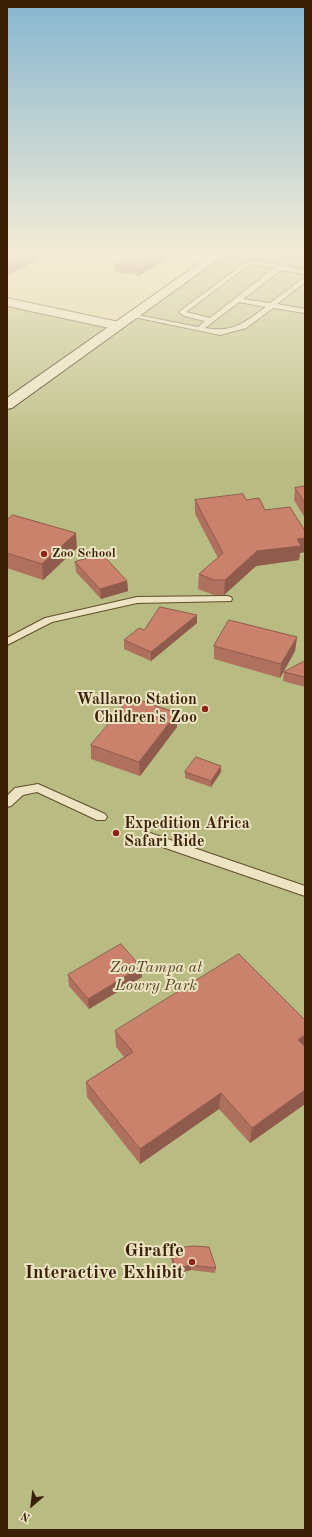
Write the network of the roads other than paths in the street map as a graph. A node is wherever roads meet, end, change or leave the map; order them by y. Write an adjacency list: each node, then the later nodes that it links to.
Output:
1 (108, 324): 6 (street)
2 (122, 324): 6 (street)
3 (172, 324): 7 (lane)
4 (206, 324): 7 (lane)
5 (248, 324): 7 (lane)
6 (119, 326): 8 (street)
7 (199, 329)
8 (7, 405)
9 (227, 599): 10 (lane)
10 (7, 642)
11 (7, 803): 12 (lane)
12 (101, 817)
13 (150, 838): 14 (lane)
14 (305, 891)

